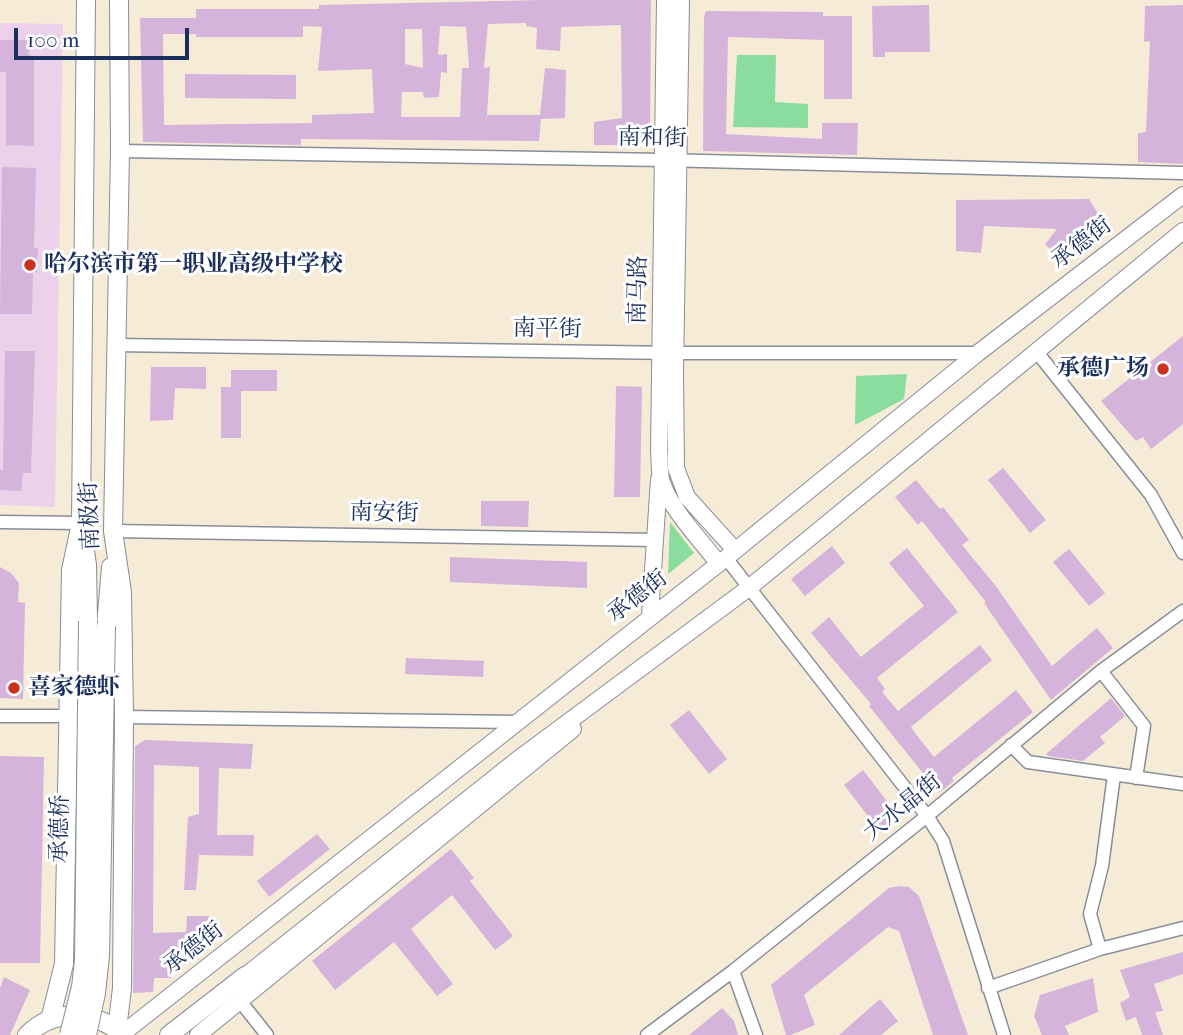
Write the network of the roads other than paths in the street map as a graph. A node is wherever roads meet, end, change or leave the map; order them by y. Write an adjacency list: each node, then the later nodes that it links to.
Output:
1 (86, 0): 16 (highway, 南极街)
2 (119, 0): 5 (highway, 南极街)
3 (665, 0): 6 (main road, 南马路)
4 (681, 0): 6 (main road, 南马路)
5 (120, 151): 6 (street, 南和街); 10 (highway, 南极街)
6 (671, 160): 7 (street, 南和街); 12 (main road, 南马路)
7 (1183, 173)
8 (1183, 195): 13 (main road, 承德街)
9 (1183, 231): 11 (main road)
10 (116, 345): 12 (street, 南平街); 17 (highway, 南极街)
11 (1035, 351): 19 (street); 21 (main road)
12 (668, 353): 13 (street, 南平街); 14 (main road, 南马路); 20 (main road, 南马路)
13 (978, 353): 20 (main road, 承德街)
14 (660, 462): 18 (main road); 20 (main road, 南马路)
15 (0, 522): 16 (street)
16 (81, 523): 27 (highway, 南极街); 44 (highway, 承德桥, bridge)
17 (113, 531): 18 (street, 南安街); 28 (highway, 南极街); 45 (highway, 承德桥, bridge)
18 (655, 540): 23 (main road)
19 (1183, 553)
20 (726, 557): 21 (street); 23 (main road, 承德街)
21 (750, 587): 24 (main road); 34 (street)
22 (1183, 611): 25 (street, 大水晶街)
23 (650, 616): 29 (main road, 承德街)
24 (649, 661): 38 (main road); 40 (main road)
25 (1101, 671): 30 (street, 大水晶街); 32 (street)
26 (0, 716): 27 (street)
27 (68, 716): 41 (highway, 南极街)
28 (124, 717): 29 (street); 42 (highway, 南极街)
29 (517, 722): 42 (main road, 承德街)
30 (1011, 745): 31 (street); 34 (street, 大水晶街)
31 (1114, 775): 32 (street); 36 (street)
32 (1136, 778): 33 (street)
33 (1183, 784)
34 (927, 816): 37 (street, 大水晶街); 39 (street)
35 (1183, 928): 36 (street)
36 (1100, 949): 39 (street)
37 (733, 971): 49 (street, 大水晶街); 50 (street)
38 (244, 976): 46 (highway)
39 (988, 988): 51 (street)
40 (240, 1000): 47 (main road); 48 (street)
41 (50, 1020): 42 (highway); 43 (highway)
42 (121, 1033)
43 (27, 1035)
44 (69, 1035)
45 (87, 1035)
46 (169, 1035)
47 (198, 1035)
48 (267, 1035)
49 (647, 1035)
50 (756, 1035)
51 (1004, 1035)

